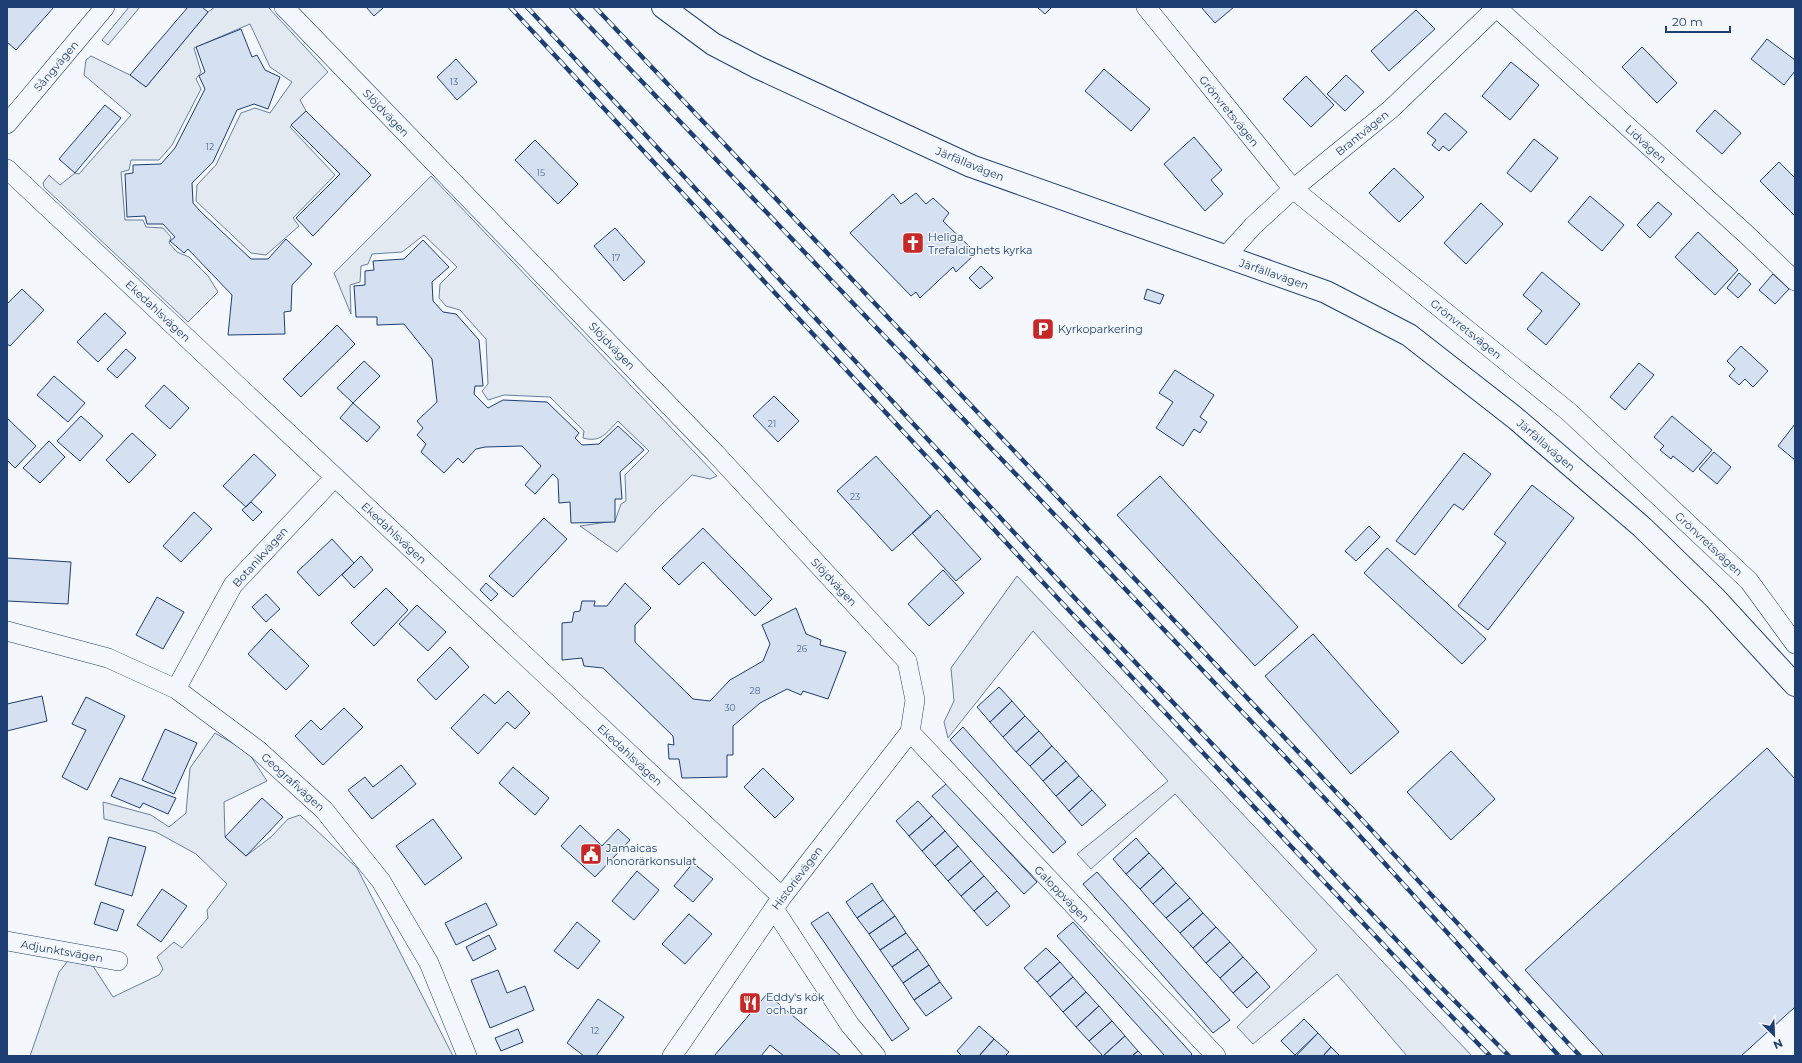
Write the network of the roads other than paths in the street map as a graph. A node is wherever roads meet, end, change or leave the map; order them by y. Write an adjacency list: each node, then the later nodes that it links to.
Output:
1 (105, 7): 6 (street, Sångvägen)
2 (284, 7): 16 (street, Slöjdvägen)
3 (663, 7): 9 (street, Järfällavägen)
4 (1146, 7): 8 (street, Grönvretsvägen)
5 (1497, 8): 8 (street, Brantvägen); 10 (street, Lidvägen)
6 (7, 124)
7 (7, 169): 11 (street, Ekedahlsvägen)
8 (1293, 190): 9 (street, Brantvägen); 13 (street, Grönvretsvägen)
9 (1225, 257): 14 (street, Järfällavägen)
10 (1795, 281)
11 (335, 477): 15 (street, Botanikvägen); 18 (street, Ekedahlsvägen)
12 (7, 631): 15 (street, Geografivägen)
13 (1795, 644)
14 (1795, 685)
15 (176, 689): 21 (street, Geografivägen)
16 (916, 700): 17 (street, Historievägen)
17 (910, 732): 18 (street, Historievägen); 24 (street, Galoppvägen)
18 (778, 903): 22 (street, Historievägen); 23 (street, Ekedahlsvägen)
19 (7, 941): 20 (street, Adjunktsvägen)
20 (118, 961)
21 (468, 1056)
22 (672, 1056)
23 (876, 1056)
24 (1216, 1056)

